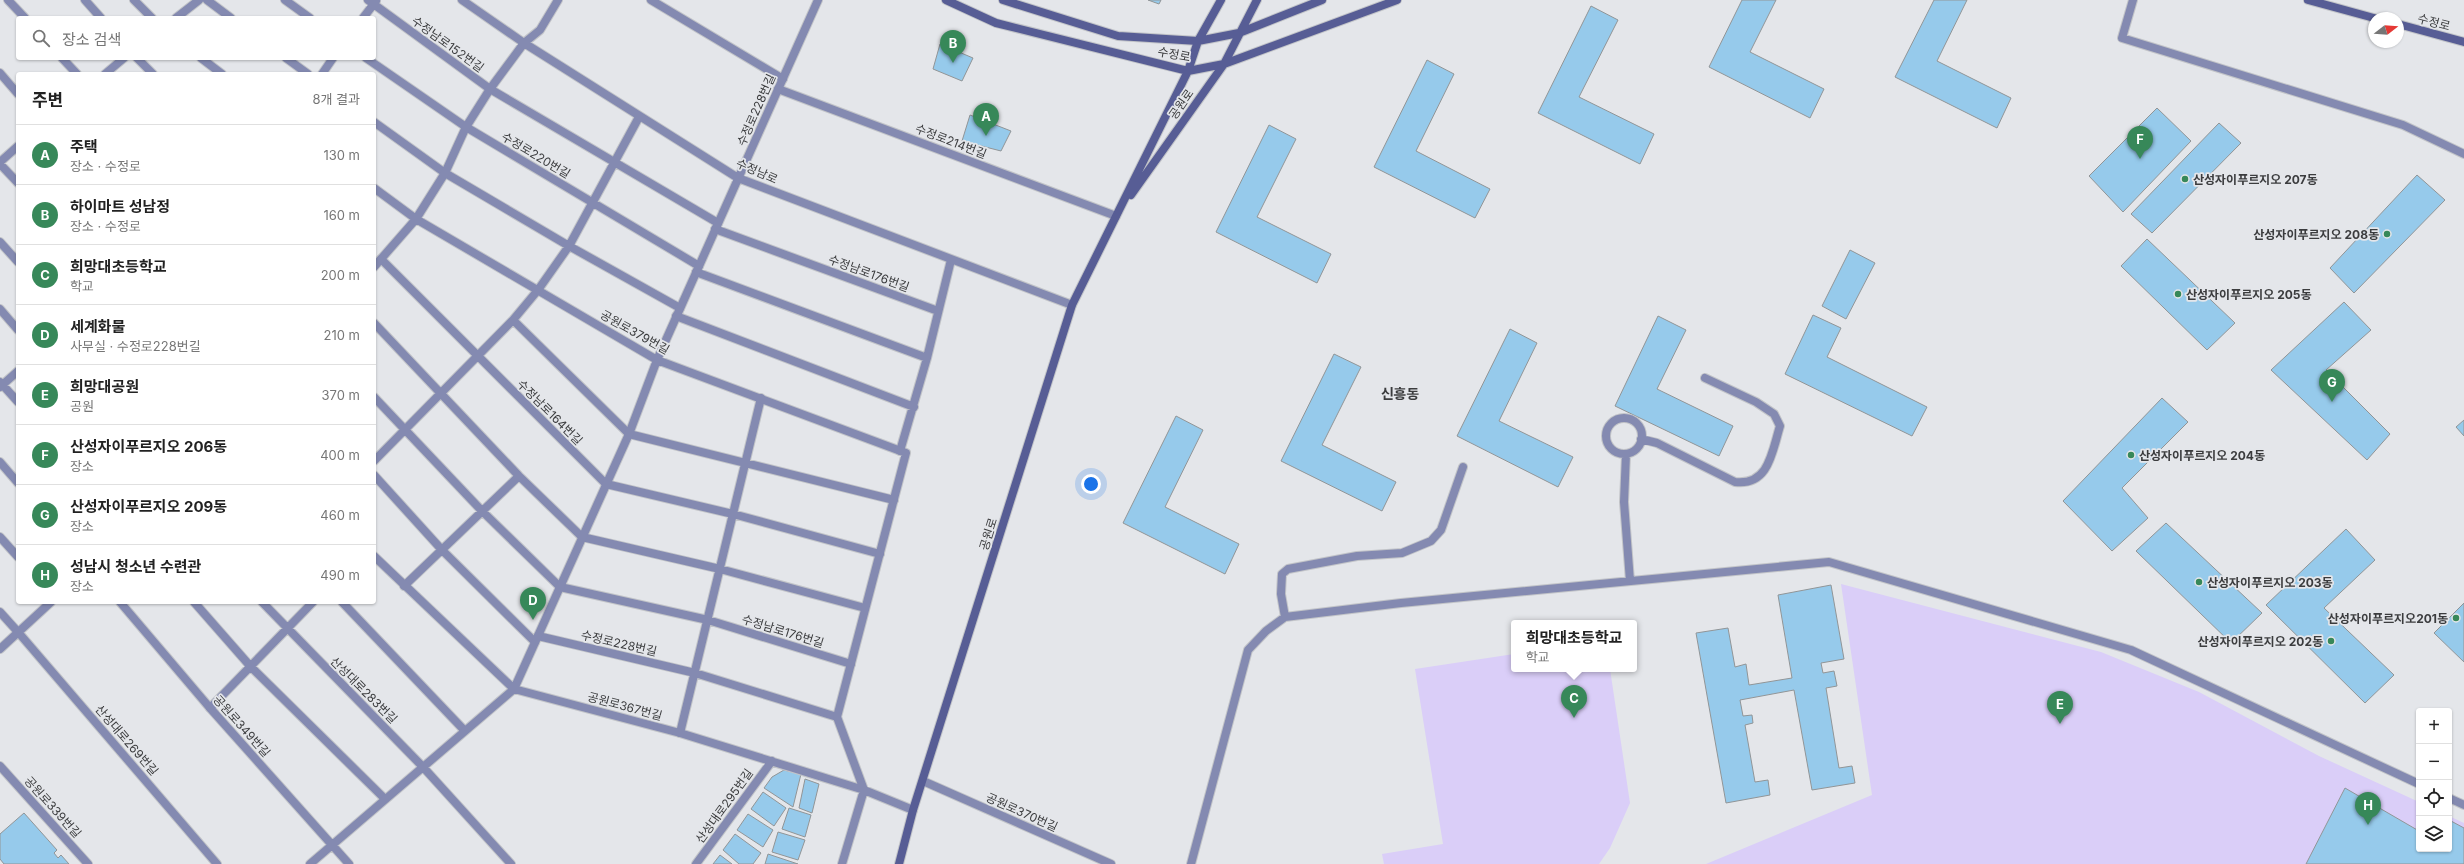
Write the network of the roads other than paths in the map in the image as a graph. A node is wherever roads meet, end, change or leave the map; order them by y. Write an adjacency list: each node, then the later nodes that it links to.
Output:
1 (8, 0): 20 (street)
2 (85, 0): 21 (street)
3 (134, 0): 22 (street)
4 (199, 0): 23 (street)
5 (207, 0): 24 (street)
6 (285, 0): 25 (street)
7 (462, 0): 32 (street, 수정남로)
8 (558, 0): 32 (street)
9 (651, 0): 49 (street)
10 (818, 0): 49 (street, 수정로228번길)
11 (946, 0): 41 (main road, 수정로)
12 (1003, 0): 30 (main road, 수정로)
13 (1221, 0): 30 (main road, 공원로)
14 (1257, 0): 29 (main road, 공원로)
15 (1322, 0): 29 (main road, 수정로)
16 (1397, 0): 40 (main road, 수정로)
17 (2133, 0): 57 (street)
18 (2308, 0): 27 (main road)
19 (372, 1): 26 (street, 수정남로152번길); 50 (street, 수정남로152번길)
20 (23, 16)
21 (99, 16)
22 (150, 16)
23 (179, 16)
24 (228, 16)
25 (307, 16)
26 (363, 16)
27 (2368, 16)
28 (2404, 26): 31 (main road, 수정로)
29 (1239, 33): 30 (main road, 수정로); 40 (main road, 공원로)
30 (1198, 41): 41 (main road, 공원로)
31 (2464, 42)
32 (524, 43): 50 (street); 53 (street, 수정남로)
33 (64, 60): 42 (street)
34 (122, 60): 43 (street)
35 (139, 60): 44 (street)
36 (204, 60): 45 (street)
37 (289, 60): 46 (street)
38 (332, 60): 47 (street)
39 (369, 60): 55 (street)
40 (1224, 64): 41 (main road, 수정로); 65 (main road, 공원로)
41 (1188, 71): 65 (main road, 공원로)
42 (75, 72)
43 (107, 72)
44 (151, 72)
45 (219, 72)
46 (305, 72)
47 (323, 72)
48 (0, 73): 52 (street)
49 (783, 79): 51 (street, 수정로228번길)
50 (490, 89): 55 (street); 58 (street)
51 (778, 89): 61 (street, 수정로228번길); 65 (street, 수정로214번길)
52 (16, 92)
53 (639, 117): 58 (street); 61 (street, 수정남로)
54 (376, 123): 60 (street)
55 (466, 127): 60 (street); 64 (street, 수정로220번길)
56 (16, 148): 59 (street)
57 (2464, 154)
58 (614, 162): 64 (street); 67 (street)
59 (0, 163): 62 (street)
60 (445, 173): 66 (street); 69 (street)
61 (738, 178): 67 (street, 수정로228번길); 72 (street, 수정남로)
62 (16, 181)
63 (376, 189): 66 (street, 공원로379번길)
64 (593, 203): 69 (street); 74 (street)
65 (1116, 216): 76 (main road, 공원로)
66 (416, 218): 70 (street); 75 (street, 공원로379번길)
67 (717, 226): 74 (street, 수정로228번길); 79 (street, 수정남로176번길)
68 (0, 242): 71 (street)
69 (569, 246): 75 (street); 77 (street)
70 (381, 259): 73 (street); 84 (street)
71 (16, 260)
72 (951, 260): 76 (street, 수정남로); 79 (street)
73 (376, 264)
74 (698, 269): 77 (street, 수정로228번길); 85 (street)
75 (538, 290): 81 (street); 86 (street, 공원로379번길)
76 (1072, 305): 146 (main road, 공원로)
77 (680, 308): 80 (street, 수정로228번길)
78 (0, 309): 83 (street)
79 (938, 311): 85 (street)
80 (676, 316): 86 (street, 수정로228번길); 94 (street)
81 (513, 320): 84 (street); 96 (street)
82 (376, 325): 90 (street)
83 (16, 328)
84 (477, 356): 90 (street); 107 (street, 수정남로164번길)
85 (927, 358): 94 (street)
86 (657, 360): 91 (street, 공원로379번길); 96 (street, 수정로228번길)
87 (16, 373): 89 (street)
88 (1705, 378): 97 (street)
89 (1, 385): 93 (street)
90 (441, 393): 95 (street); 104 (street)
91 (761, 398): 98 (street, 공원로379번길); 102 (street)
92 (376, 399): 95 (street)
93 (16, 400)
94 (914, 407): 98 (street)
95 (406, 429): 100 (street); 109 (street)
96 (629, 434): 102 (street); 107 (street, 수정로228번길)
97 (1641, 439): 99 (street); 99 (street)
98 (903, 452): 108 (street)
99 (1626, 454): 118 (street)
100 (376, 459)
101 (0, 462): 106 (street)
102 (746, 462): 108 (street); 110 (street)
103 (1463, 467): 129 (street)
104 (519, 476): 109 (street); 112 (street)
105 (376, 477): 113 (street)
106 (16, 481)
107 (606, 484): 110 (street); 112 (street, 수정로228번길)
108 (894, 500): 114 (street)
109 (482, 511): 113 (street); 120 (street)
110 (733, 514): 114 (street); 117 (street)
111 (0, 536): 115 (street)
112 (582, 537): 117 (street); 120 (street, 수정로228번길)
113 (442, 550): 119 (street); 133 (street)
114 (880, 554): 127 (street)
115 (16, 555)
116 (376, 558): 119 (street, 공원로367번길)
117 (720, 569): 127 (street); 130 (street)
118 (1630, 581): 129 (street); 147 (street)
119 (404, 586): 138 (street, 공원로367번길)
120 (560, 587): 130 (street); 133 (street, 수정로228번길)
121 (49, 604): 132 (street)
122 (122, 604): 139 (street, 공원로349번길)
123 (196, 604): 136 (street)
124 (264, 604): 131 (street)
125 (311, 604): 131 (street)
126 (344, 604): 141 (street)
127 (865, 608): 135 (street)
128 (0, 612): 132 (street, 산성대로269번길)
129 (1285, 617): 163 (street)
130 (708, 620): 135 (street, 수정남로176번길); 137 (street)
131 (287, 629): 136 (street); 145 (street, 산성대로283번길)
132 (18, 632): 134 (street); 155 (street, 산성대로269번길)
133 (536, 639): 137 (street, 수정로228번길); 138 (street, 수정로228번길)
134 (0, 649)
135 (851, 664): 140 (street)
136 (251, 667): 139 (street); 149 (street)
137 (695, 673): 140 (street); 142 (street)
138 (514, 689): 141 (street); 142 (street, 공원로367번길)
139 (210, 708): 153 (street, 공원로349번길)
140 (837, 717): 148 (street)
141 (464, 730): 145 (street)
142 (680, 733): 143 (street, 공원로367번길)
143 (772, 762): 148 (street, 공원로367번길); 159 (street, 산성대로295번길)
144 (0, 766): 154 (street, 공원로339번길)
145 (423, 767): 149 (street); 158 (street, 산성대로283번길)
146 (923, 781): 152 (main road, 공원로); 162 (street, 공원로370번길)
147 (2416, 783)
148 (864, 790): 152 (street, 공원로367번길); 160 (street)
149 (385, 799): 153 (street)
150 (2452, 799): 151 (street)
151 (2464, 805)
152 (913, 810): 161 (main road, 공원로)
153 (332, 845): 156 (street); 157 (street, 공원로349번길)
154 (88, 864)
155 (218, 864)
156 (310, 864)
157 (349, 864)
158 (510, 864)
159 (696, 864)
160 (842, 864)
161 (899, 864)
162 (1111, 864)
163 (1191, 864)

